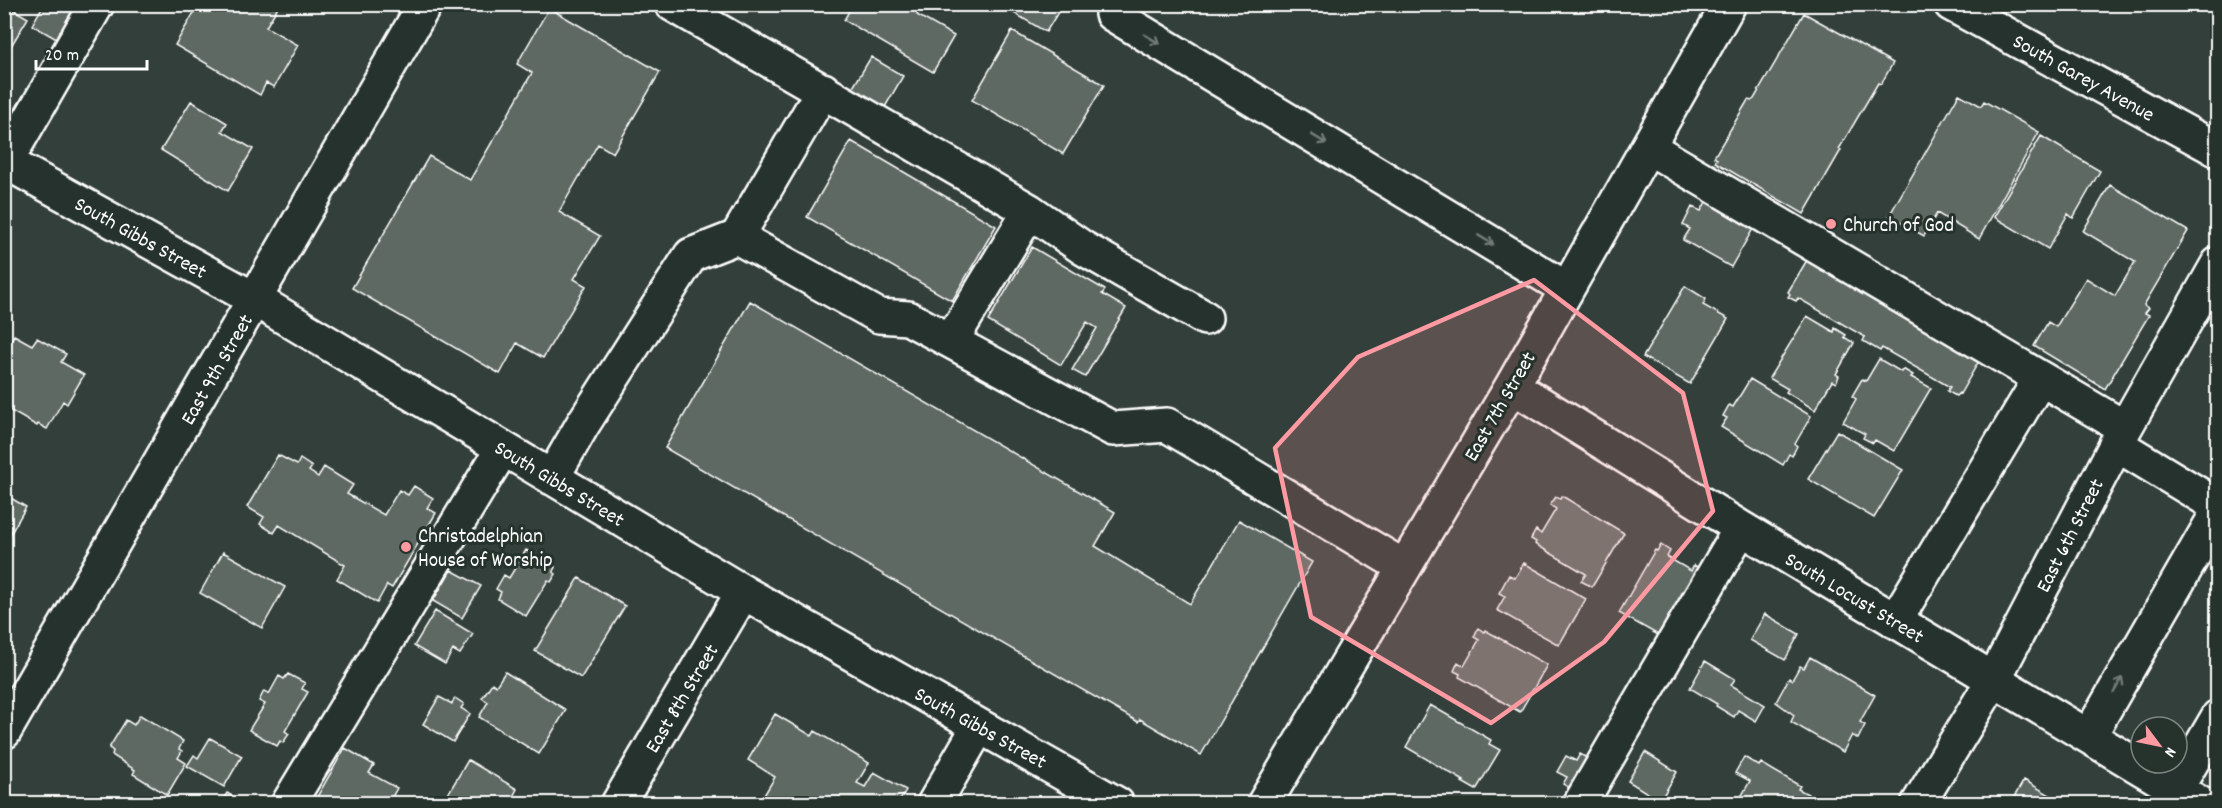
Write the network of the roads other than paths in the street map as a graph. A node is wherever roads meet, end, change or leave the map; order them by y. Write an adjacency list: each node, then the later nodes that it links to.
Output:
1 (97, 4): 10 (street)
2 (425, 4): 15 (street, East 9th Street)
3 (672, 4): 7 (street)
4 (1117, 4): 14 (street, one-way to 14)
5 (1729, 4): 8 (street, East 7th Street)
6 (1951, 4): 9 (street, South Garey Avenue)
7 (823, 90): 11 (street); 12 (street)
8 (1648, 147): 14 (street, East 7th Street); 18 (street)
9 (2217, 150)
10 (5, 163): 15 (street, South Gibbs Street)
11 (1030, 210): 16 (street); 17 (street)
12 (737, 237): 17 (street); 22 (street)
13 (2217, 264): 20 (street, East 6th Street)
14 (1567, 289): 19 (street, East 7th Street)
15 (256, 300): 21 (street, South Gibbs Street); 32 (street, East 9th Street)
16 (1205, 318)
17 (951, 341): 26 (street)
18 (2040, 379): 20 (street); 28 (street)
19 (1512, 386): 25 (street, South Locust Street); 26 (street, East 7th Street)
20 (2120, 436): 23 (street); 29 (street, East 6th Street)
21 (503, 448): 22 (street, South Gibbs Street); 35 (street)
22 (552, 478): 27 (street, South Gibbs Street)
23 (2217, 506)
24 (2217, 512): 33 (street, one-way to 24)
25 (1741, 528): 28 (street, South Locust Street); 40 (street)
26 (1404, 567): 39 (street, East 7th Street)
27 (743, 592): 31 (street, South Gibbs Street); 36 (street, East 8th Street)
28 (1895, 621): 29 (street, South Locust Street)
29 (1994, 679): 33 (street, South Locust Street); 41 (street, East 6th Street)
30 (2217, 717): 34 (street)
31 (979, 726): 37 (street); 38 (street, South Gibbs Street)
32 (4, 732)
33 (2089, 736): 34 (street, South Locust Street)
34 (2189, 796)
35 (288, 804)
36 (618, 804)
37 (934, 804)
38 (1117, 804)
39 (1264, 804)
40 (1580, 804)
41 (1918, 804)

